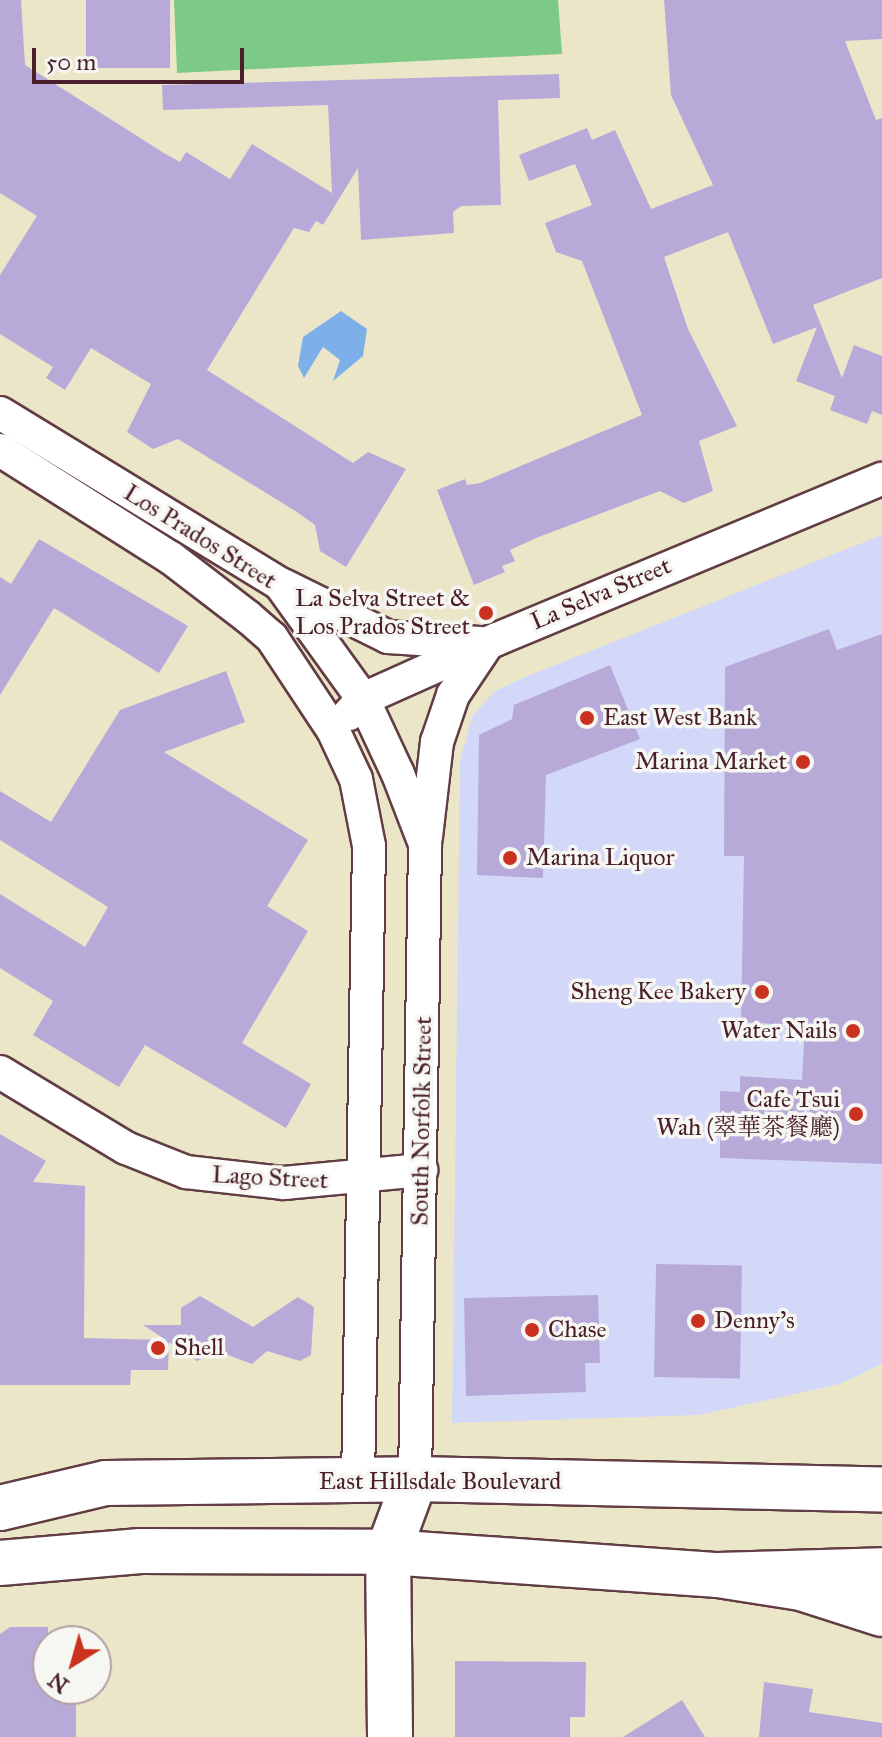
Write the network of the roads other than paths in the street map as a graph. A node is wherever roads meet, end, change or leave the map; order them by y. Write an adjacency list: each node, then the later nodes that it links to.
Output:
1 (0, 413): 4 (street, Los Prados Street)
2 (0, 450): 7 (street, Los Prados Street)
3 (882, 479): 5 (street, La Selva Street)
4 (280, 584): 5 (street); 6 (street, Los Prados Street)
5 (488, 643): 6 (street, La Selva Street); 8 (street)
6 (363, 699): 7 (street, La Selva Street); 8 (street, South Norfolk Street)
7 (333, 730): 11 (street, South Norfolk Street)
8 (425, 844): 10 (street, South Norfolk Street)
9 (0, 1072): 11 (street, Lago Street)
10 (421, 1170): 11 (street, Lago Street); 12 (street, South Norfolk Street)
11 (359, 1181): 13 (street, South Norfolk Street)
12 (415, 1479): 13 (main road, East Hillsdale Boulevard); 14 (main road, East Hillsdale Boulevard); 16 (main road, South Norfolk Street)
13 (358, 1481): 15 (main road, East Hillsdale Boulevard); 16 (main road, South Norfolk Street)
14 (882, 1490)
15 (0, 1508)
16 (388, 1552): 17 (main road); 19 (main road); 21 (main road, South Norfolk Street)
17 (0, 1563)
18 (882, 1570): 19 (main road)
19 (718, 1575): 20 (main road)
20 (882, 1614)
21 (390, 1737)

